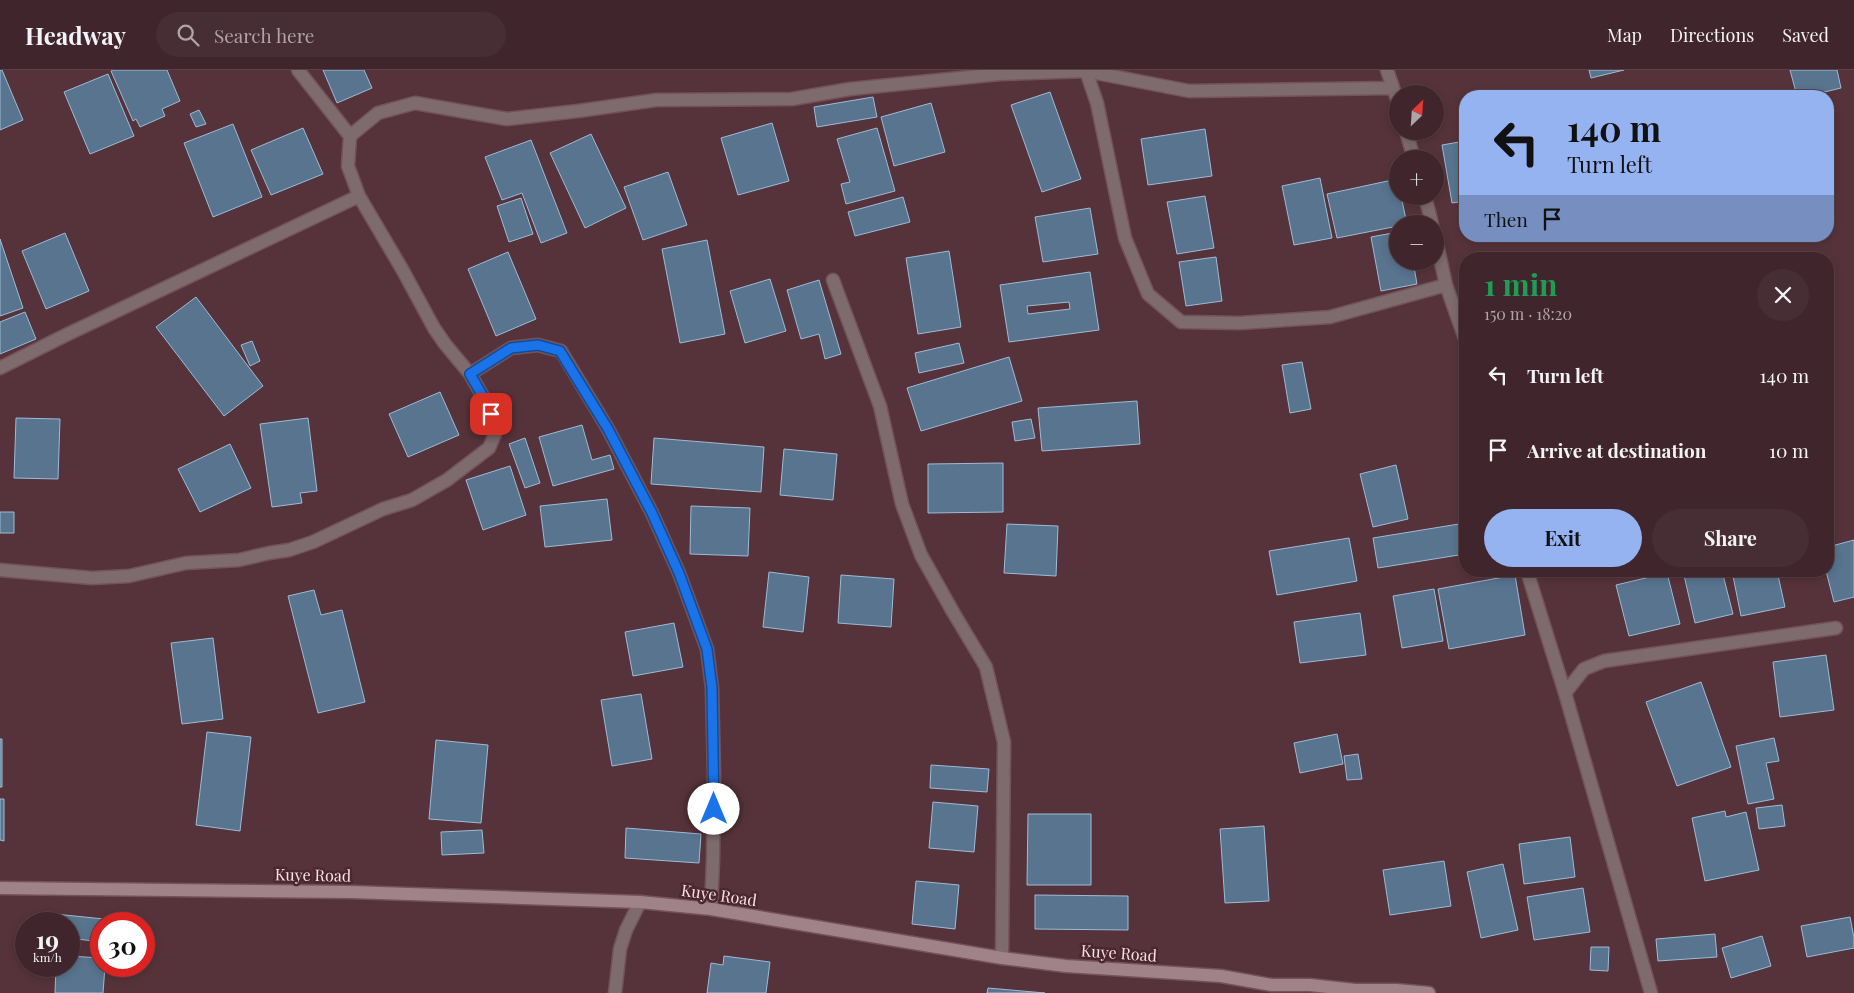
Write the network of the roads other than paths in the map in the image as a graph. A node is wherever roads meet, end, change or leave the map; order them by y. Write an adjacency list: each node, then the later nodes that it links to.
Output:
1 (298, 70): 6 (street)
2 (1387, 70): 4 (street)
3 (1086, 71): 5 (street); 6 (street); 10 (street)
4 (1392, 85)
5 (1389, 88)
6 (350, 136): 7 (street)
7 (359, 196): 12 (street); 13 (street)
8 (1443, 270): 10 (street)
9 (833, 280): 21 (street)
10 (1446, 285): 11 (street)
11 (1459, 322)
12 (0, 368)
13 (470, 374): 14 (street); 20 (street)
14 (0, 570)
15 (1529, 577): 17 (street)
16 (1836, 628): 17 (street)
17 (1565, 693): 24 (street)
18 (0, 888): 19 (street, Kuye Road)
19 (640, 902): 20 (street, Kuye Road); 22 (street)
20 (711, 909): 21 (street, Kuye Road)
21 (1002, 958): 23 (street, Kuye Road)
22 (615, 993)
23 (1429, 993)
24 (1651, 993)

